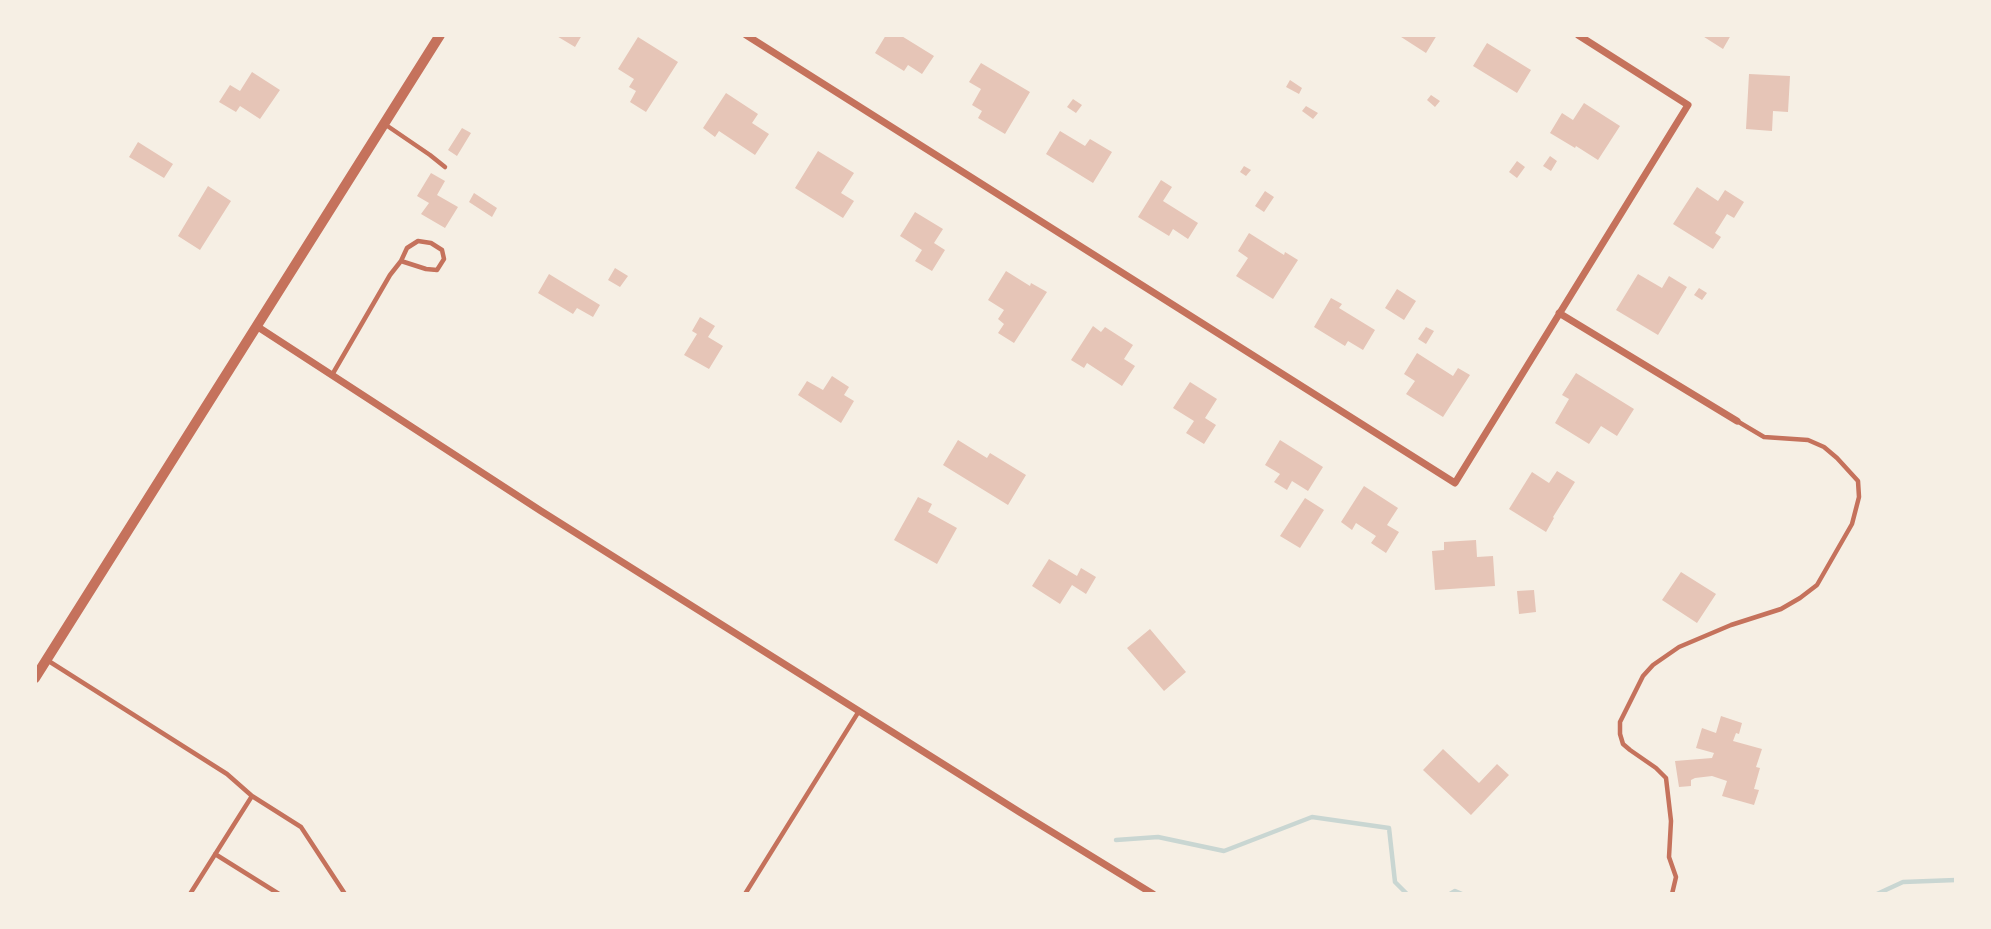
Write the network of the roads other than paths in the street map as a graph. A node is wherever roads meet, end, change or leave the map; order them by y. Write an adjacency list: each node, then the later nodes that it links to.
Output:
1 (440, 35): 4 (street)
2 (746, 35): 7 (street)
3 (1578, 35): 7 (street)
4 (384, 124): 5 (lane); 8 (street)
5 (445, 167)
6 (401, 261): 6 (lane); 9 (lane)
7 (1559, 313): 10 (street)
8 (258, 327): 9 (street); 11 (street)
9 (332, 375): 13 (street)
10 (1737, 421): 21 (lane)
11 (47, 660): 12 (street); 14 (lane)
12 (35, 678)
13 (859, 711): 19 (lane); 20 (street)
14 (252, 796): 15 (lane); 18 (lane)
15 (215, 855): 16 (lane); 17 (lane)
16 (190, 894)
17 (279, 894)
18 (345, 894)
19 (745, 894)
20 (1153, 894)
21 (1672, 894)

